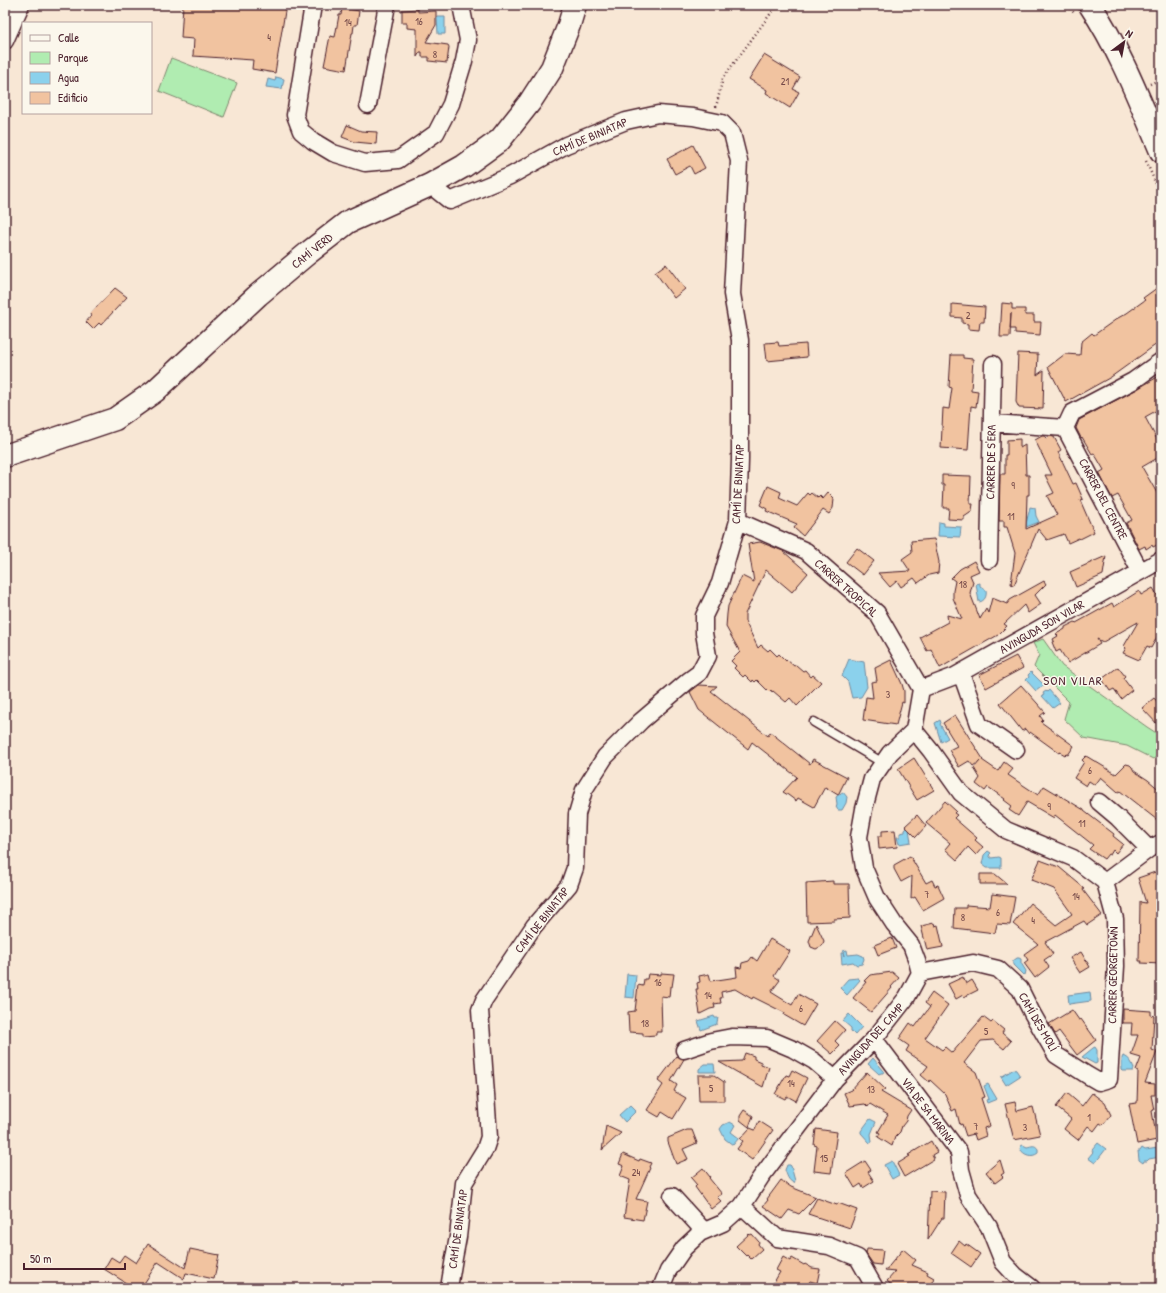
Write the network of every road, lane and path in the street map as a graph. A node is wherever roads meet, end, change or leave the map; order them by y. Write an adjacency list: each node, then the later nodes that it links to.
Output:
1 (313, 5): 3 (street)
2 (387, 5): 12 (street)
3 (461, 5)
4 (575, 5): 15 (street, CAMÍ VERD)
5 (657, 5): 6 (path)
6 (704, 5)
7 (777, 5): 13 (path)
8 (1068, 5): 9 (path)
9 (1083, 10): 14 (street)
10 (15, 13): 11 (street)
11 (5, 41)
12 (368, 105)
13 (712, 121): 15 (street, CAMÍ DE BINIATAP); 22 (street, CAMÍ DE BINIATAP)
14 (1153, 156): 16 (path)
15 (430, 185): 21 (street, CAMÍ VERD)
16 (1161, 196)
17 (1161, 361): 20 (street)
18 (993, 364): 19 (street, CARRER DE S'ERA)
19 (992, 423): 20 (street); 23 (street, CARRER DE S'ERA)
20 (1065, 428): 25 (street, CARRER DEL CENTRE)
21 (5, 456)
22 (738, 521): 27 (street, CARRER TROPICAL); 43 (street, CAMÍ DE BINIATAP)
23 (989, 560)
24 (1161, 560): 25 (street, AVINGUDA SON VILAR)
25 (1140, 571): 26 (street, AVINGUDA SON VILAR)
26 (961, 673): 27 (street, AVINGUDA SON VILAR); 30 (street)
27 (921, 689): 29 (street)
28 (814, 722): 31 (lane)
29 (914, 730): 31 (street); 34 (street)
30 (1016, 750)
31 (883, 763): 35 (street)
32 (1099, 802): 33 (street)
33 (1155, 846): 34 (street)
34 (1105, 882): 39 (street, CARRER GEORGETOWN)
35 (920, 973): 36 (street, AVINGUDA DEL CAMP); 39 (street, CAMÍ DES MOLÍ)
36 (874, 1040): 38 (street, AVINGUDA DEL CAMP); 46 (street, VIA DE SA MARINA)
37 (684, 1050): 38 (street)
38 (835, 1079): 41 (street, AVINGUDA DEL CAMP)
39 (1109, 1079)
40 (672, 1196): 42 (street)
41 (742, 1206): 42 (street, AVINGUDA DEL CAMP); 45 (street)
42 (704, 1231): 44 (street, AVINGUDA DEL CAMP)
43 (450, 1288)
44 (662, 1288)
45 (874, 1288)
46 (1032, 1288)

